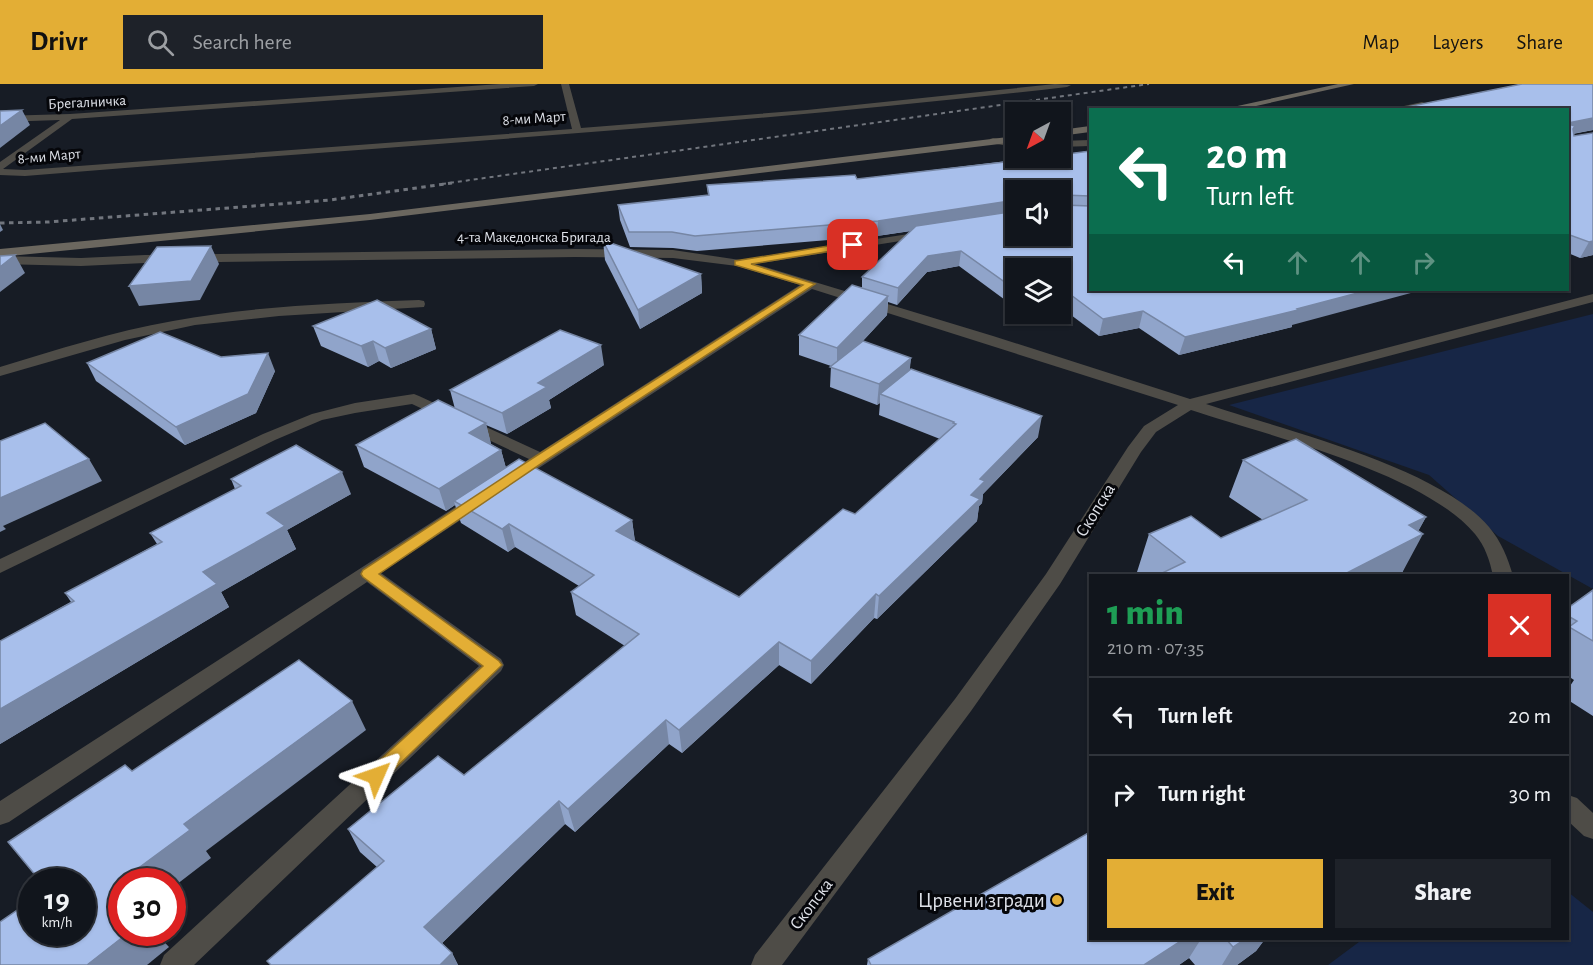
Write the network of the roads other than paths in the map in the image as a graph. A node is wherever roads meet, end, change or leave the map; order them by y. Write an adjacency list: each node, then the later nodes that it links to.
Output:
1 (534, 84): 8 (street, Брегалничка)
2 (565, 84): 11 (street)
3 (1065, 84): 11 (street, 8-ми Март)
4 (1350, 84): 6 (street)
5 (1436, 103): 7 (street)
6 (1233, 108)
7 (1403, 108)
8 (70, 117): 9 (street, Брегалничка); 18 (street, 8-ми Март)
9 (0, 119)
10 (1089, 129): 12 (street)
11 (577, 130): 19 (street, 8-ми Март)
12 (1071, 132)
13 (1005, 140): 14 (street)
14 (993, 141): 15 (street); 21 (street)
15 (1005, 143)
16 (1089, 143): 17 (street)
17 (1071, 144)
18 (0, 167)
19 (0, 172)
20 (946, 231): 23 (street)
21 (0, 253)
22 (0, 260): 23 (street, 4-та Македонска Бригада)
23 (738, 263): 24 (street, 4-та Македонска Бригада)
24 (811, 284): 28 (street, 4-та Македонска Бригада); 29 (street)
25 (1593, 298): 28 (street, Скопска)
26 (418, 304): 27 (street)
27 (0, 372)
28 (1190, 404): 32 (street, 4-та Македонска Бригада); 37 (street, Скопска)
29 (541, 459): 30 (street); 31 (street)
30 (0, 567)
31 (369, 574): 34 (street); 36 (street)
32 (1503, 574)
33 (1569, 807): 35 (street)
34 (0, 814)
35 (1593, 828)
36 (174, 965)
37 (765, 965)

